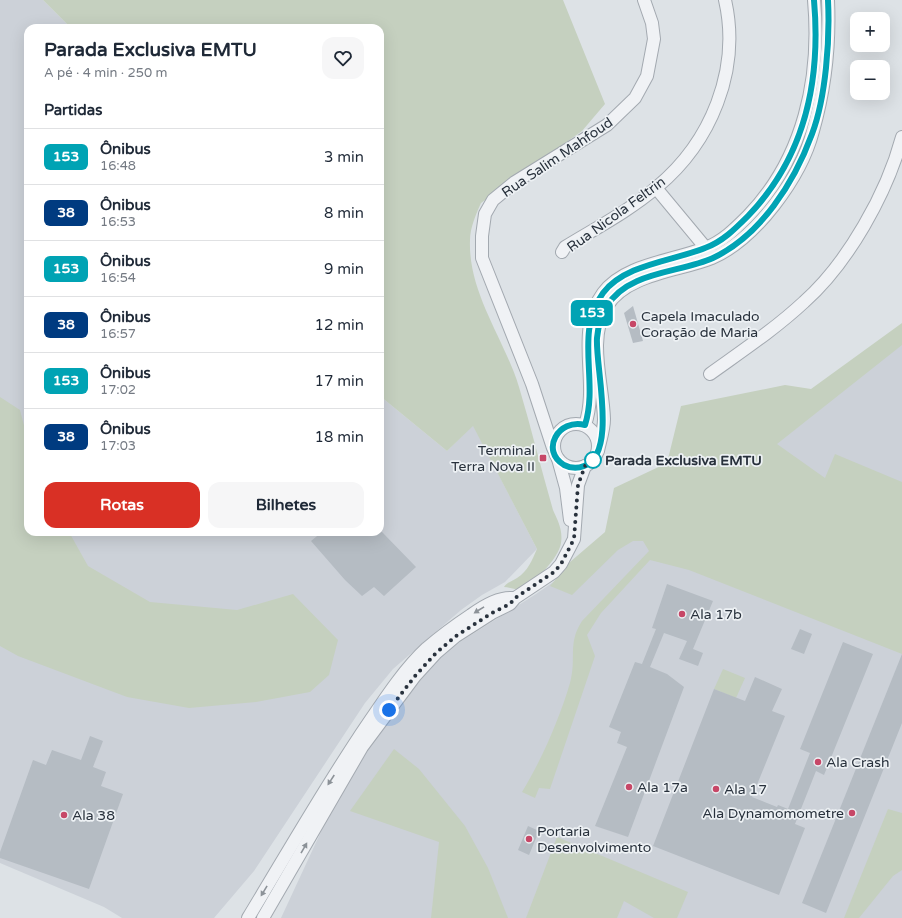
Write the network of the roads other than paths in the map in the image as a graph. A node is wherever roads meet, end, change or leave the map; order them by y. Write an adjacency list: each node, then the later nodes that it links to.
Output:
1 (644, 0): 10 (street, Rua Salim Mahfoud)
2 (725, 0): 6 (street, Rua Nicola Feltrin)
3 (814, 0): 8 (street)
4 (828, 0): 8 (street)
5 (902, 137): 9 (street)
6 (656, 188): 7 (street, Rua Nicola Feltrin); 8 (street)
7 (562, 252)
8 (710, 253): 11 (street); 13 (street)
9 (710, 374)
10 (532, 384): 12 (street, Rua Salim Mahfoud); 14 (street, Rua Salim Mahfoud)
11 (585, 425): 12 (street); 13 (street)
12 (564, 426): 14 (street)
13 (598, 451): 15 (street)
14 (556, 454): 15 (street); 16 (street, Rua Salim Mahfoud)
15 (585, 466): 16 (street)
16 (574, 539): 17 (street)
17 (515, 598): 18 (street, one-way to 18); 19 (street, one-way to 17)
18 (248, 918)
19 (263, 918)

